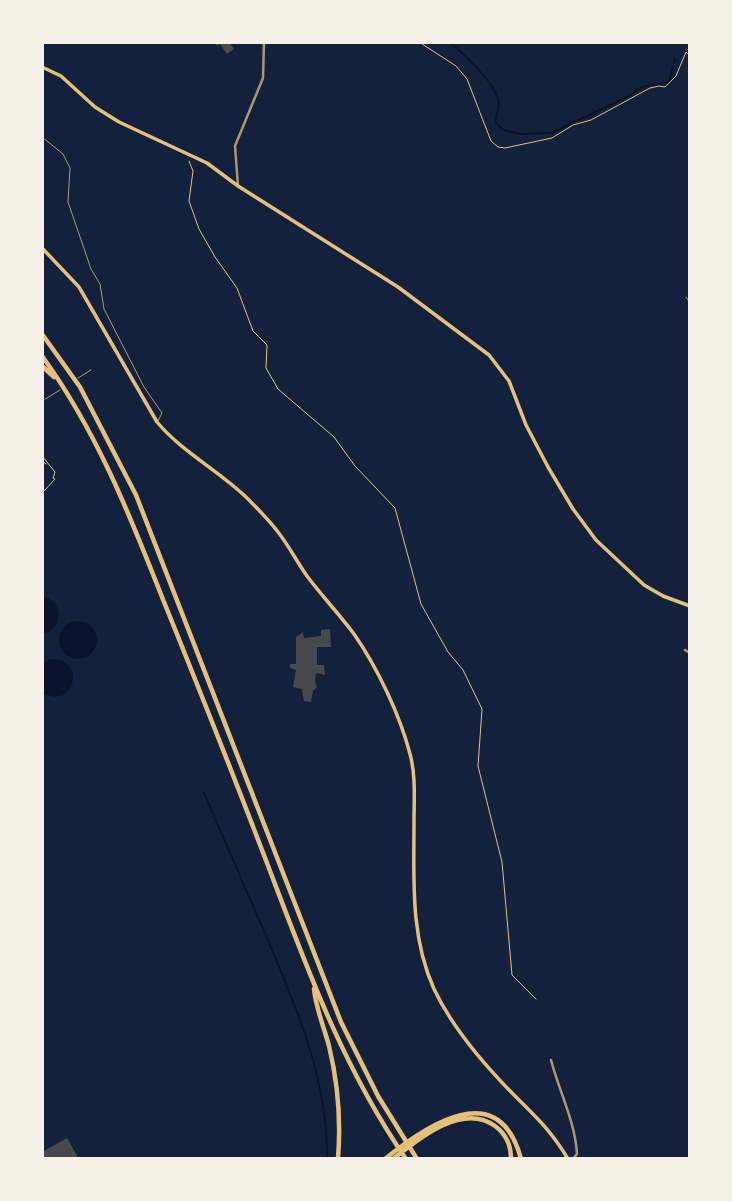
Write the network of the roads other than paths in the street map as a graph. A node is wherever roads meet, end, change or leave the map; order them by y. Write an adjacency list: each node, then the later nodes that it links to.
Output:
1 (264, 42): 4 (street)
2 (42, 67): 4 (main road)
3 (42, 137): 14 (lane)
4 (239, 187): 15 (main road)
5 (42, 248): 14 (main road)
6 (686, 298): 7 (lane)
7 (690, 303)
8 (42, 334): 24 (highway)
9 (42, 356): 12 (highway)
10 (42, 366): 12 (highway)
11 (91, 370): 13 (lane)
12 (58, 380): 18 (highway)
13 (42, 401)
14 (157, 422): 27 (main road)
15 (690, 606)
16 (685, 650): 17 (street)
17 (690, 653)
18 (314, 984): 20 (highway); 23 (highway)
19 (551, 1060): 28 (street)
20 (338, 1159)
21 (385, 1159): 26 (highway)
22 (393, 1159): 25 (highway)
23 (406, 1159)
24 (417, 1159)
25 (511, 1159)
26 (521, 1159)
27 (568, 1159)
28 (573, 1159)

